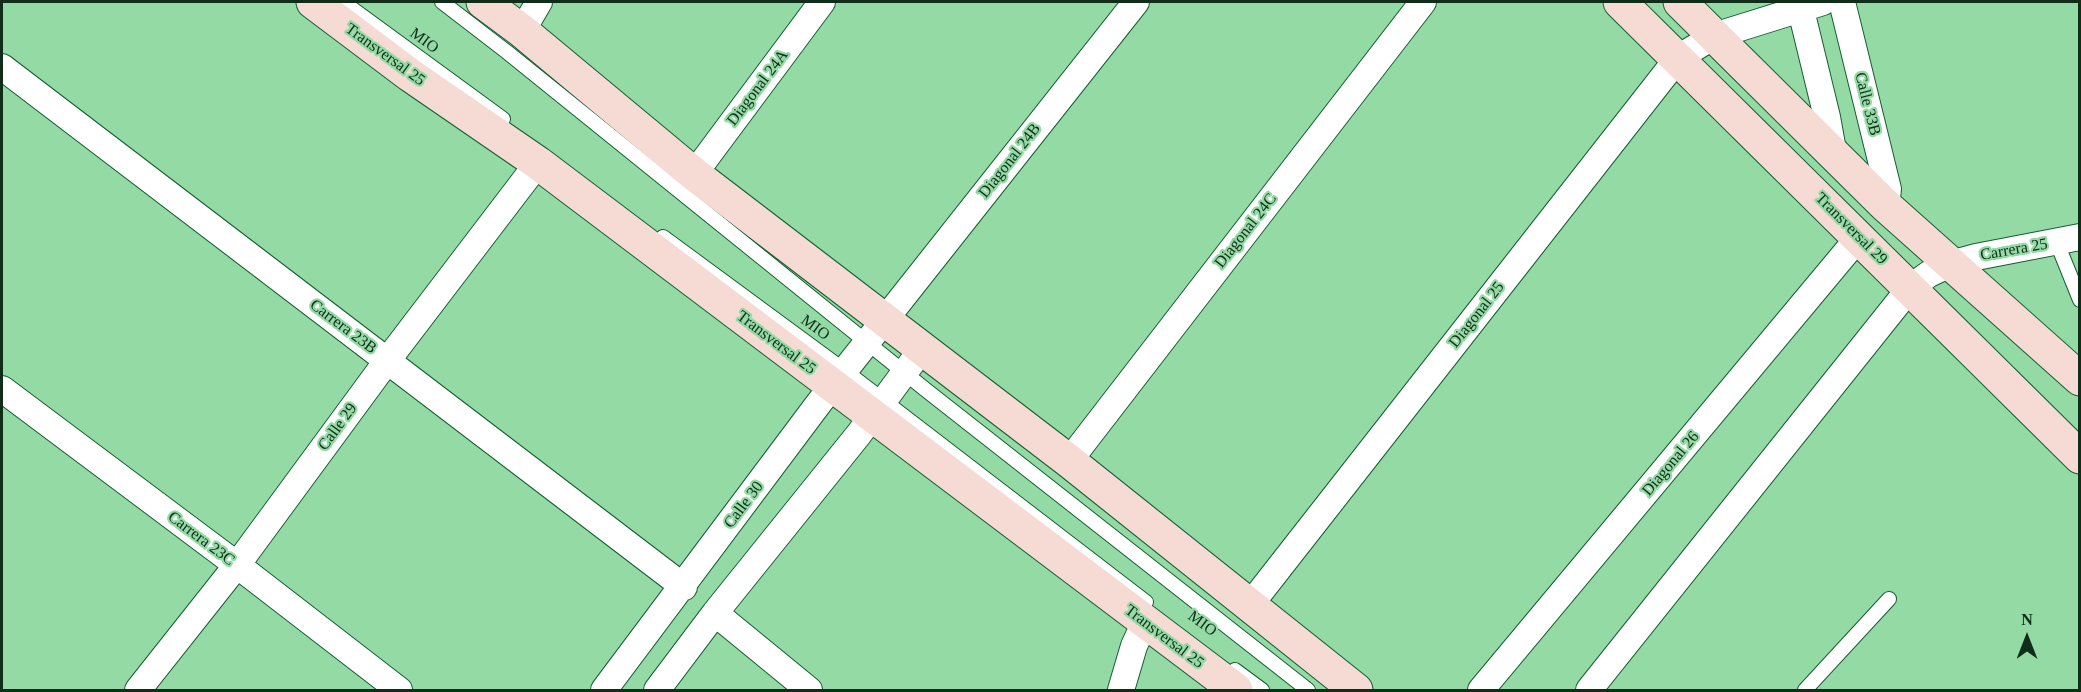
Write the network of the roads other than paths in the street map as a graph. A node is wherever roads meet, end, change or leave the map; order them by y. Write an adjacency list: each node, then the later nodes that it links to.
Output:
1 (312, 2): 19 (main road, Transversal 25)
2 (343, 2): 17 (lane, MIO)
3 (442, 2): 28 (lane, MIO)
4 (483, 2): 13 (main road)
5 (539, 2): 13 (street)
6 (822, 2): 20 (street, Diagonal 24A)
7 (1136, 2): 28 (street, Diagonal 24B)
8 (1424, 2): 36 (street, Diagonal 24C)
9 (1620, 2): 15 (main road, Transversal 29)
10 (1680, 2): 14 (main road)
11 (1842, 2): 21 (street, Calle 33B)
12 (1808, 4): 14 (street, Diagonal 25); 18 (street)
13 (522, 31): 20 (main road)
14 (1714, 36): 15 (street, Diagonal 25); 18 (main road)
15 (1678, 58): 23 (main road, Transversal 29); 40 (street, Diagonal 25)
16 (2, 67): 29 (street, Carrera 23B)
17 (515, 129)
18 (1834, 156): 21 (main road)
19 (538, 163): 29 (street, Calle 29); 31 (main road, Transversal 25)
20 (693, 174): 28 (main road)
21 (1886, 206): 25 (main road)
22 (648, 226): 31 (lane, MIO)
23 (1859, 237): 26 (main road, Transversal 29); 53 (street, Diagonal 26)
24 (2068, 240): 25 (street, Carrera 25); 27 (lane)
25 (1950, 264): 26 (street); 32 (main road)
26 (1910, 288): 35 (main road, Transversal 29); 54 (street)
27 (2079, 300)
28 (876, 331): 30 (main road); 31 (street, Calle 30)
29 (387, 361): 37 (street, Calle 29); 38 (street, Carrera 23B)
30 (913, 361): 34 (street); 36 (main road); 51 (lane, MIO)
31 (839, 379): 34 (main road, Transversal 25); 38 (street, Calle 30)
32 (2079, 379)
33 (2, 389): 37 (street, Carrera 23C)
34 (878, 409): 41 (street); 42 (main road, Transversal 25)
35 (2079, 457)
36 (1069, 460): 40 (main road)
37 (237, 565): 44 (street, Calle 29); 45 (street, Carrera 23C)
38 (684, 587): 46 (street, Calle 30)
39 (1889, 599): 55 (lane)
40 (1250, 605): 52 (main road)
41 (716, 613): 47 (street); 48 (street)
42 (1152, 617): 43 (main road, Transversal 25); 49 (street)
43 (1230, 676): 50 (lane)
44 (138, 690)
45 (399, 690)
46 (604, 690)
47 (657, 690)
48 (809, 690)
49 (1121, 690)
50 (1262, 690)
51 (1308, 690)
52 (1356, 690)
53 (1481, 690)
54 (1589, 690)
55 (1805, 690)

